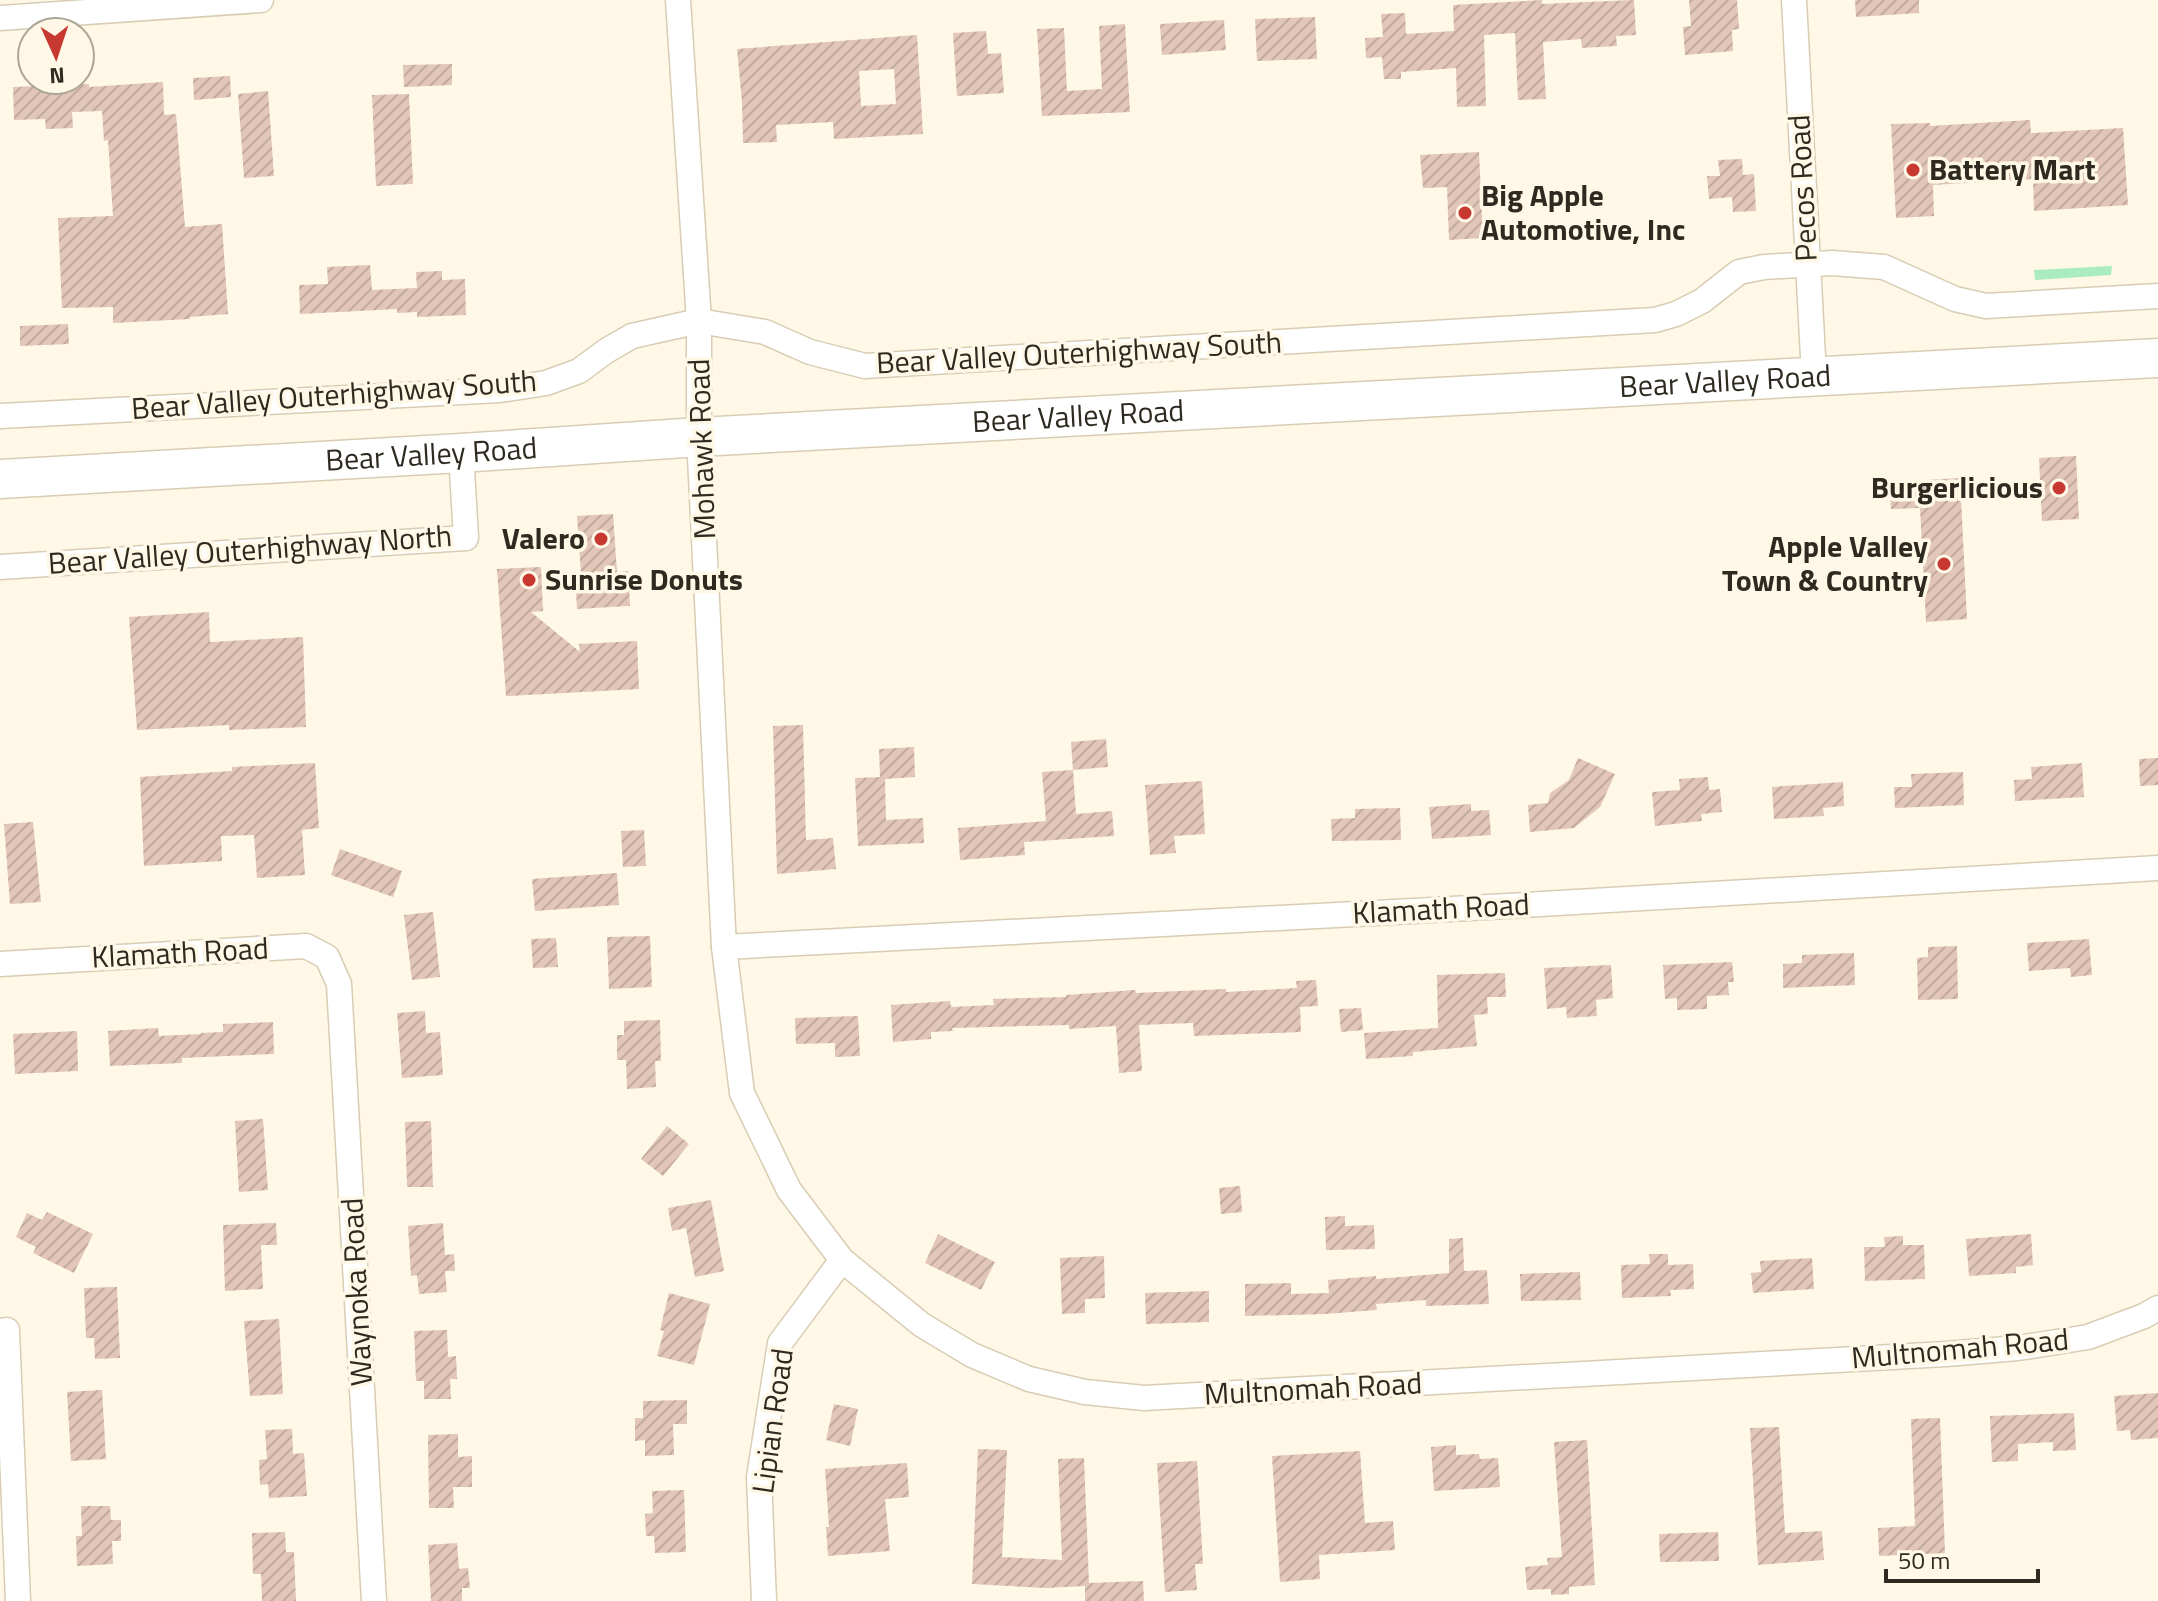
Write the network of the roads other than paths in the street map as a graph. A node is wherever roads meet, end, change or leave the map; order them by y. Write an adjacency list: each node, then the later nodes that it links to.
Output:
1 (259, 0): 4 (street)
2 (678, 0): 7 (street, Mohawk Road)
3 (1794, 0): 5 (street, Pecos Road)
4 (0, 18)
5 (1807, 265): 6 (street, Bear Valley Outerhighway South); 7 (street, Bear Valley Outerhighway South); 9 (street, Pecos Road)
6 (2158, 296)
7 (699, 321): 10 (street, Bear Valley Outerhighway South); 11 (street, Mohawk Road)
8 (2158, 358): 9 (main road, Bear Valley Road)
9 (1814, 376): 11 (main road, Bear Valley Road)
10 (0, 416)
11 (699, 437): 12 (main road, Bear Valley Road); 16 (street, Mohawk Road)
12 (461, 453): 13 (main road, Bear Valley Road); 14 (street, Bear Valley Outerhighway North)
13 (0, 479)
14 (0, 567)
15 (2158, 868): 16 (street, Klamath Road)
16 (724, 947): 19 (street, Multnomah Road)
17 (0, 964): 18 (street, Klamath Road)
18 (339, 984): 23 (street, Waynoka Road)
19 (842, 1260): 20 (street, Multnomah Road); 24 (street, Lipian Road)
20 (2158, 1308)
21 (3, 1331): 22 (street)
22 (18, 1601)
23 (374, 1601)
24 (764, 1601)

